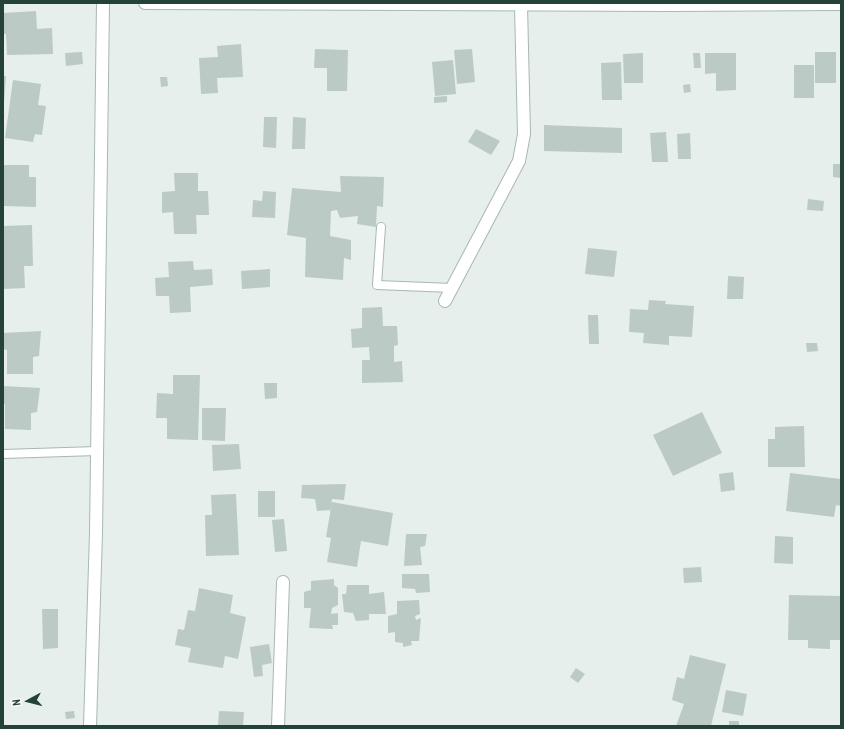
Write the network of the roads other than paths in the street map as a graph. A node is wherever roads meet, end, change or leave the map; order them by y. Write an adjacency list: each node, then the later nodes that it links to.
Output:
1 (103, 3): 8 (street)
2 (145, 3): 4 (street)
3 (841, 4): 4 (street)
4 (521, 5): 6 (street)
5 (382, 227): 6 (lane)
6 (452, 288): 7 (street)
7 (445, 301)
8 (97, 451): 9 (lane); 11 (street)
9 (3, 454)
10 (283, 582): 12 (street)
11 (90, 726)
12 (278, 726)

